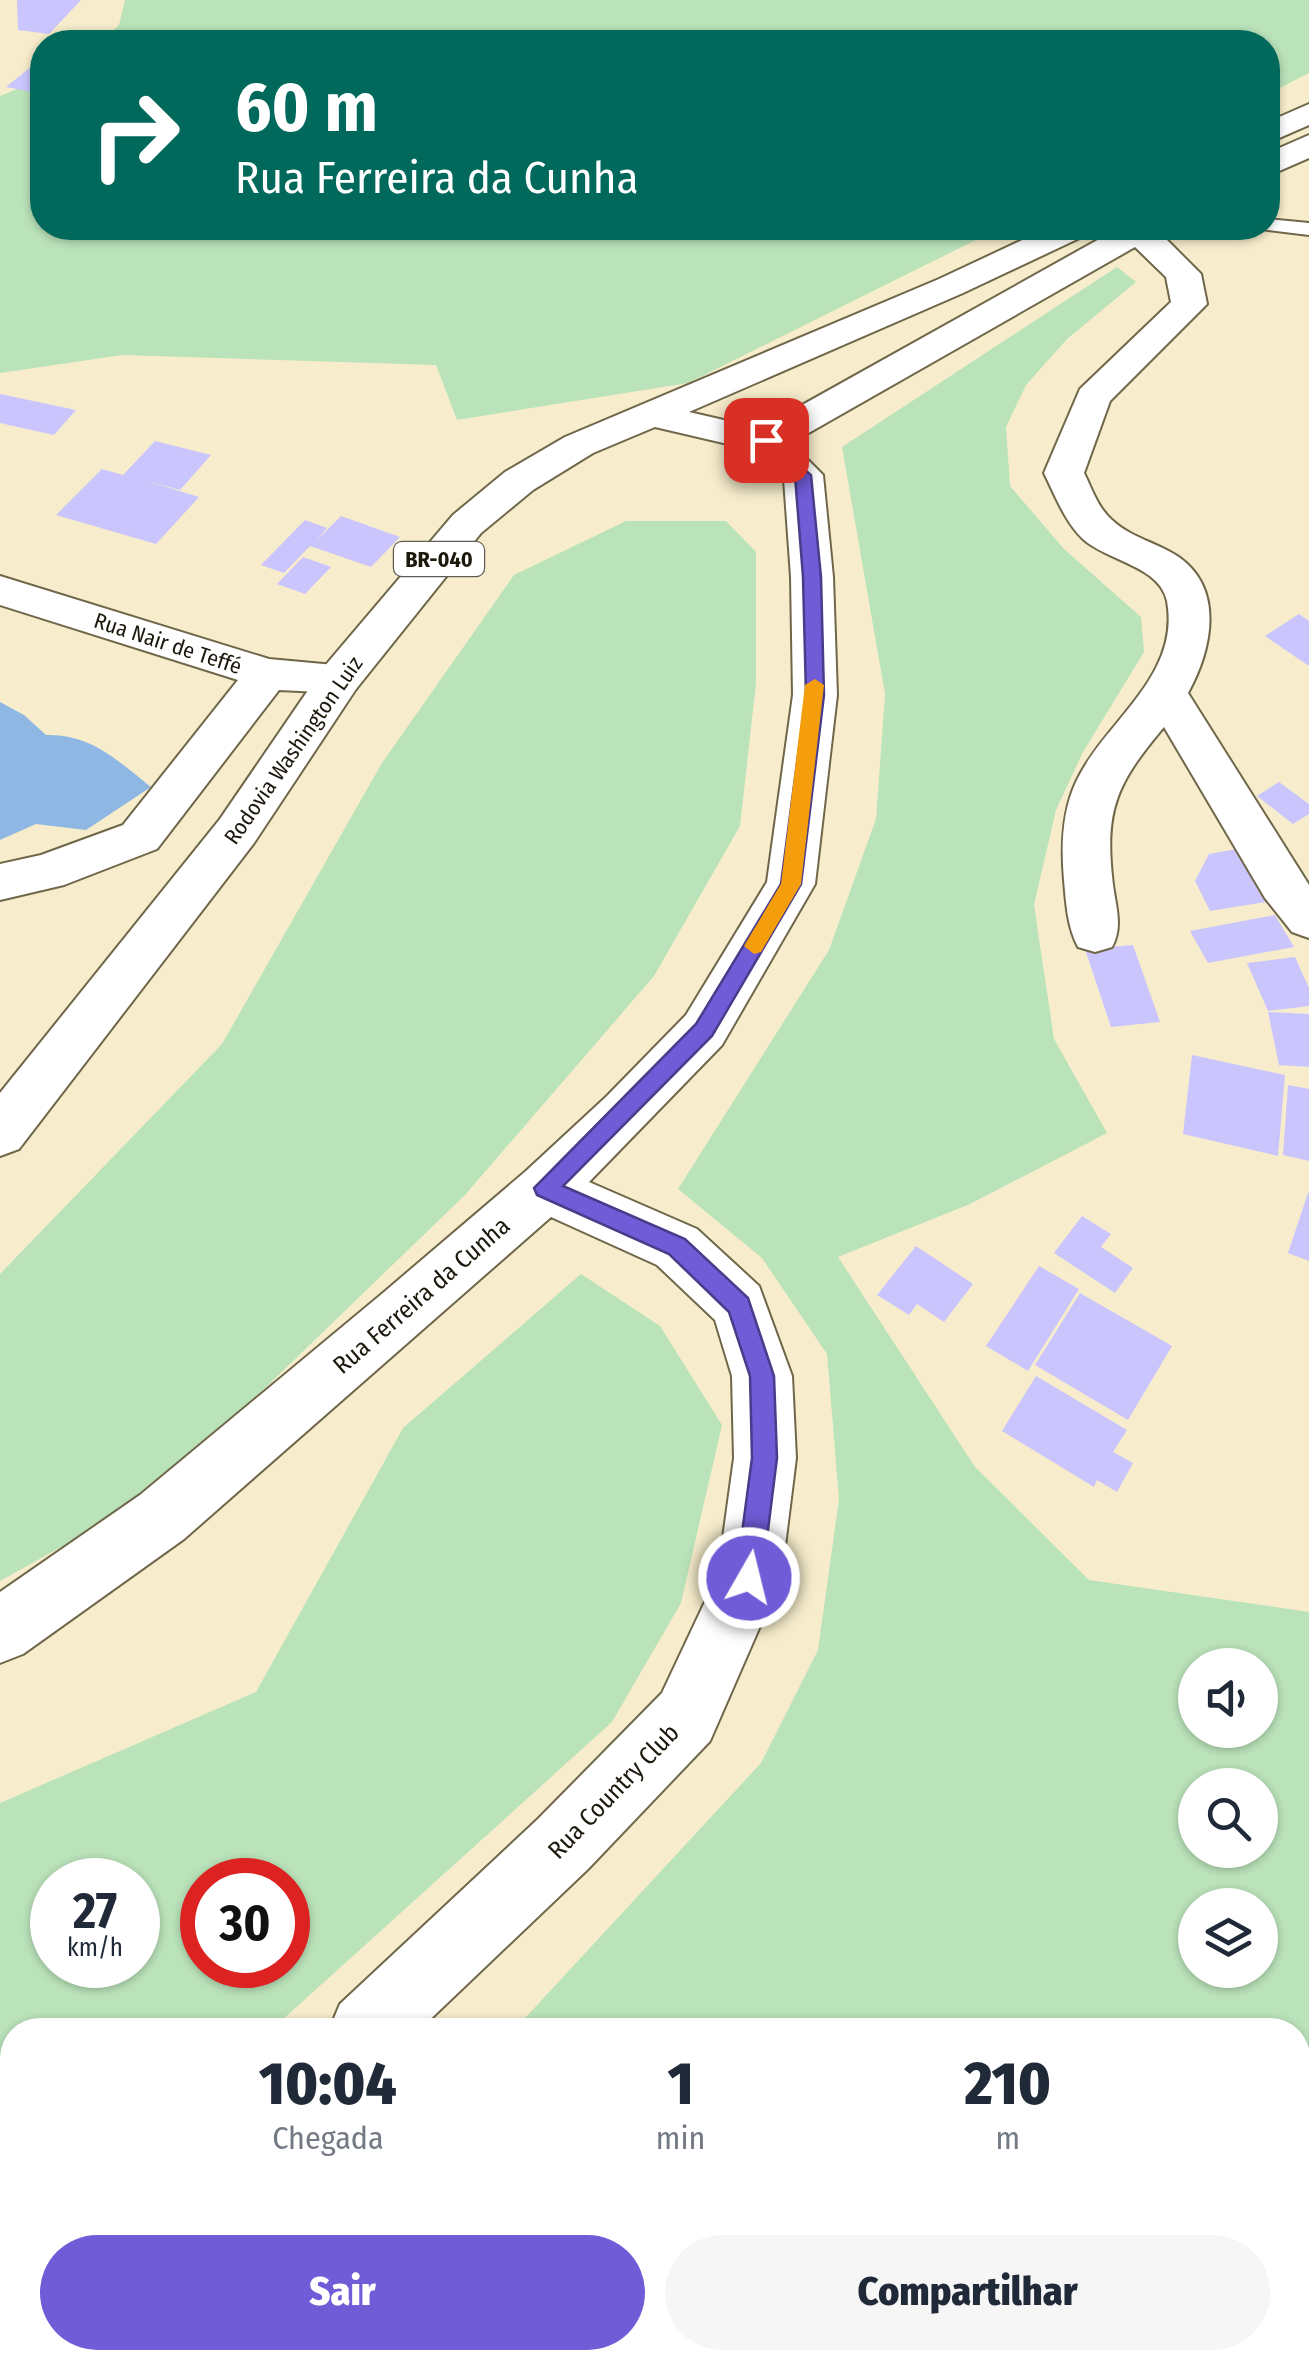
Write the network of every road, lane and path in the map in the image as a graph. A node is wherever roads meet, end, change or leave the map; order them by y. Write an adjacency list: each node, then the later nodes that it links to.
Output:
1 (1307, 132): 2 (main road); 3 (main road)
2 (1280, 133)
3 (1280, 156)
4 (1280, 226): 5 (lane)
5 (1309, 230)
6 (1049, 240): 9 (main road, Rodovia Washington Luiz / BR-040)
7 (1123, 240): 10 (main road)
8 (1152, 240): 14 (main road)
9 (654, 415): 10 (main road); 13 (main road, Rodovia Washington Luiz / BR-040)
10 (766, 440): 19 (main road, Rua Ferreira da Cunha)
11 (0, 590): 12 (main road, Rua Nair de Teffé)
12 (267, 674): 13 (main road, Rua Nair de Teffé); 15 (main road)
13 (340, 678): 18 (main road, Rodovia Washington Luiz / BR-040)
14 (1165, 694): 16 (main road); 17 (main road)
15 (0, 882)
16 (1309, 919)
17 (1094, 933)
18 (0, 1133)
19 (545, 1188): 20 (main road, Rua Ferreira da Cunha); 21 (main road, Rua Country Club)
20 (0, 1630)
21 (379, 2018)

